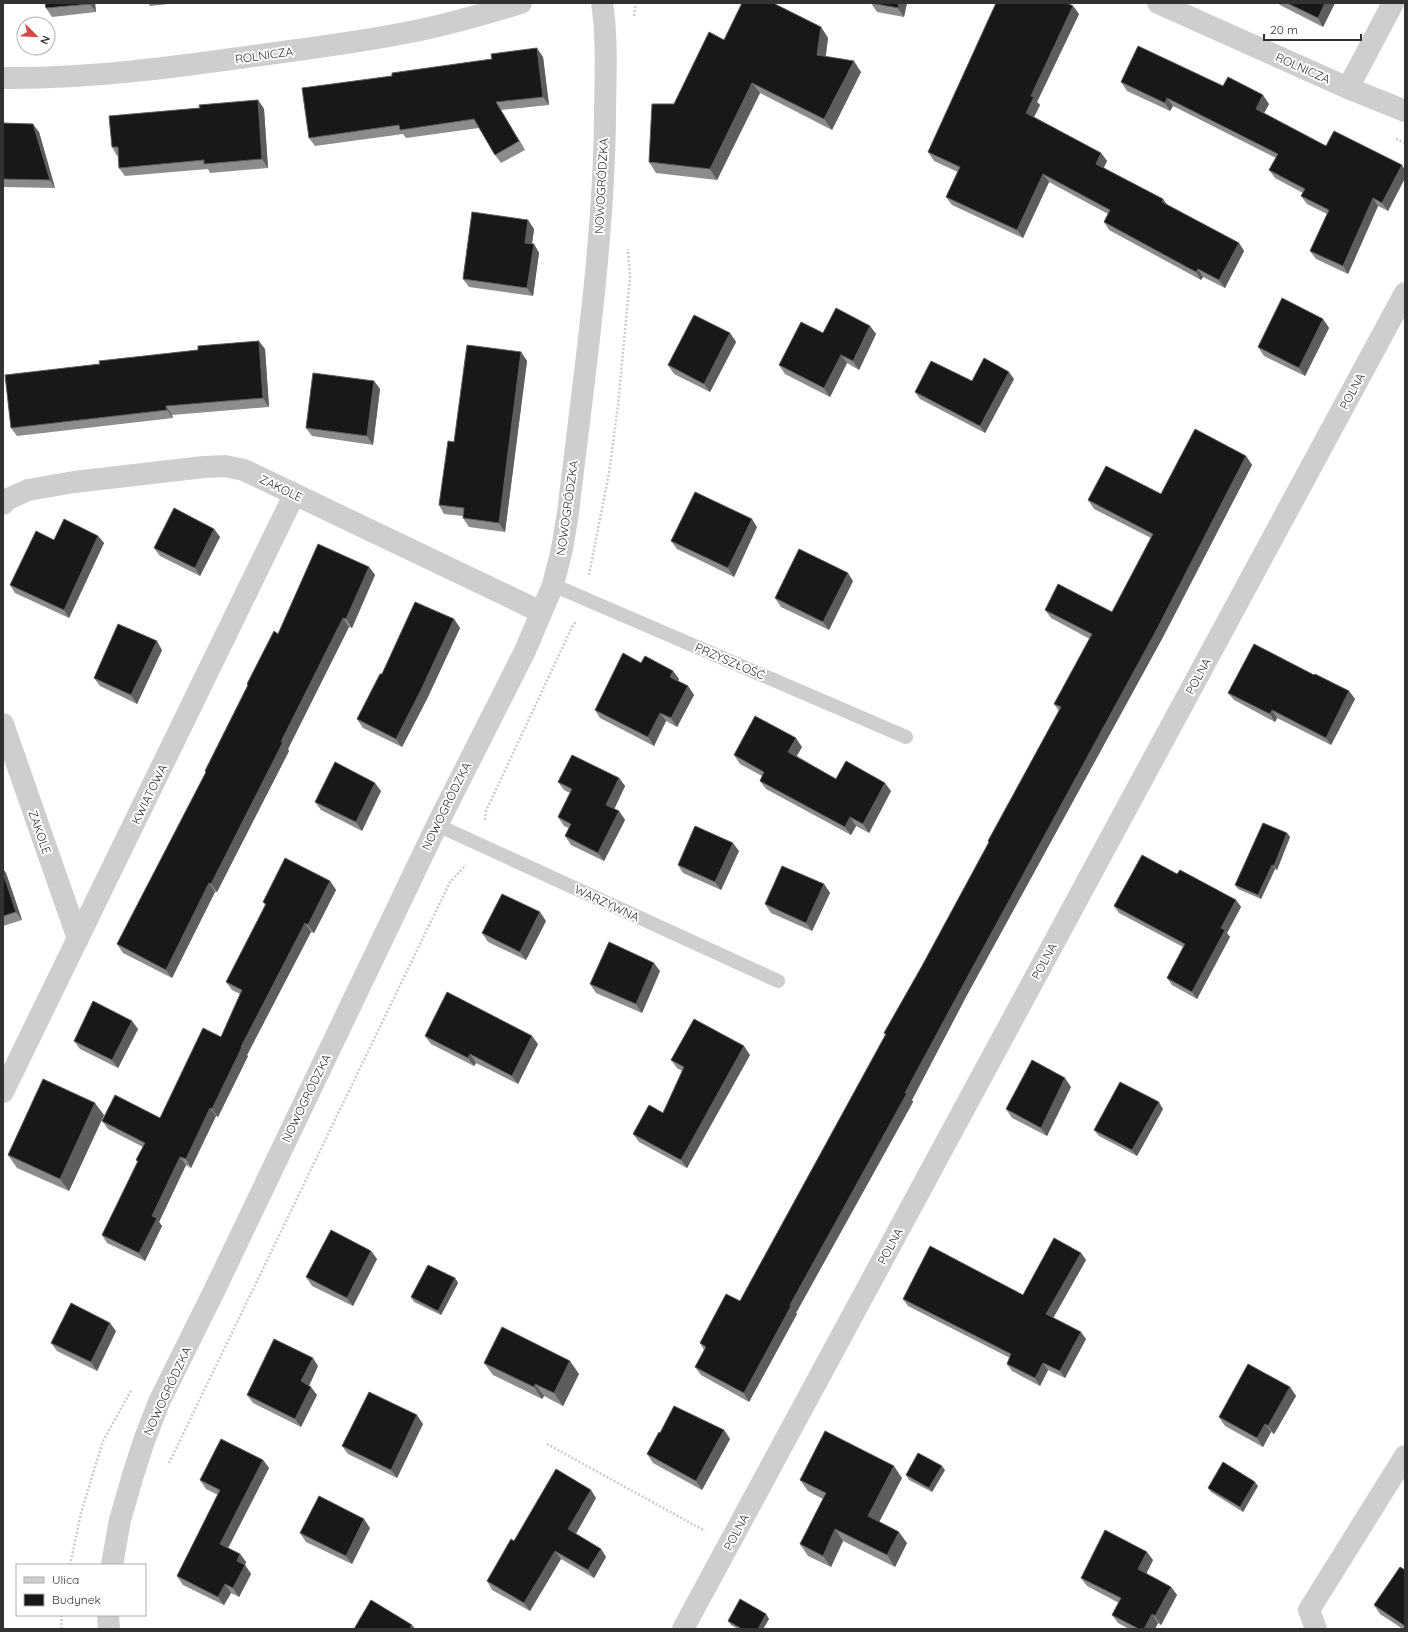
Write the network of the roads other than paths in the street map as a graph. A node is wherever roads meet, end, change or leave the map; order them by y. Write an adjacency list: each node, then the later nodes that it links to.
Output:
1 (521, 3): 5 (street, ROLNICZA)
2 (602, 3): 11 (street, NOWOGRÓDZKA)
3 (1158, 3): 6 (street, ROLNICZA)
4 (1393, 3): 6 (street)
5 (3, 78)
6 (1348, 88): 7 (street, ROLNICZA)
7 (1405, 111)
8 (1405, 293): 23 (street, POLNA)
9 (294, 495): 10 (street, ZAKOLE); 12 (street, ZAKOLE); 16 (street, KWIATOWA)
10 (3, 504)
11 (553, 585): 12 (street, NOWOGRÓDZKA); 14 (lane, PRZYSZŁOŚĆ)
12 (541, 612): 15 (street, NOWOGRÓDZKA)
13 (3, 724): 16 (street, ZAKOLE)
14 (906, 737)
15 (437, 825): 17 (lane, WARZYWNA); 20 (street, NOWOGRÓDZKA)
16 (78, 939): 18 (street, KWIATOWA)
17 (778, 981)
18 (3, 1092)
19 (1405, 1456): 24 (street)
20 (112, 1564)
21 (108, 1616): 22 (street)
22 (109, 1629)
23 (683, 1629)
24 (1316, 1629)

